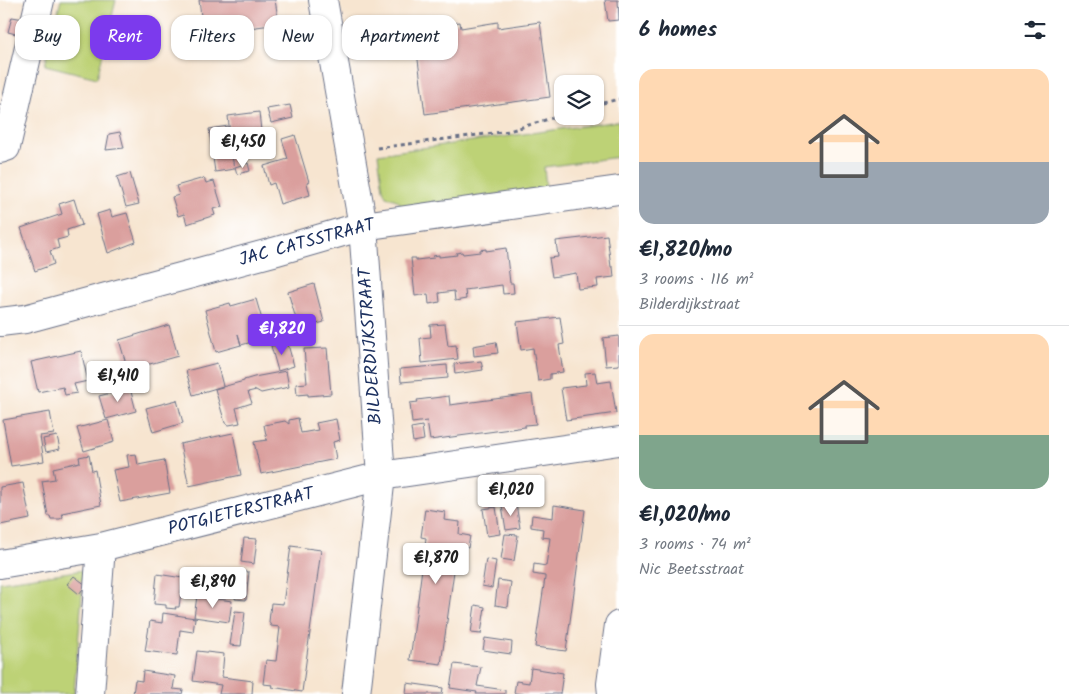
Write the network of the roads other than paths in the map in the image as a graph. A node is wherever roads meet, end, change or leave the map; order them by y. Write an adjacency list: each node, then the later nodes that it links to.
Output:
1 (40, 0): 3 (street)
2 (323, 0): 5 (street, BILDERDIJKSTRAAT)
3 (3, 148)
4 (619, 190): 5 (street, JAC CATSSTRAAT)
5 (363, 226): 6 (street, JAC CATSSTRAAT); 8 (street, BILDERDIJKSTRAAT)
6 (0, 322)
7 (619, 441): 8 (street, POTGIETERSTRAAT)
8 (380, 476): 9 (street, POTGIETERSTRAAT); 13 (street, BILDERDIJKSTRAAT)
9 (101, 547): 10 (street, POTGIETERSTRAAT); 12 (street)
10 (0, 564)
11 (619, 625): 14 (street)
12 (90, 694)
13 (356, 694)
14 (612, 694)

